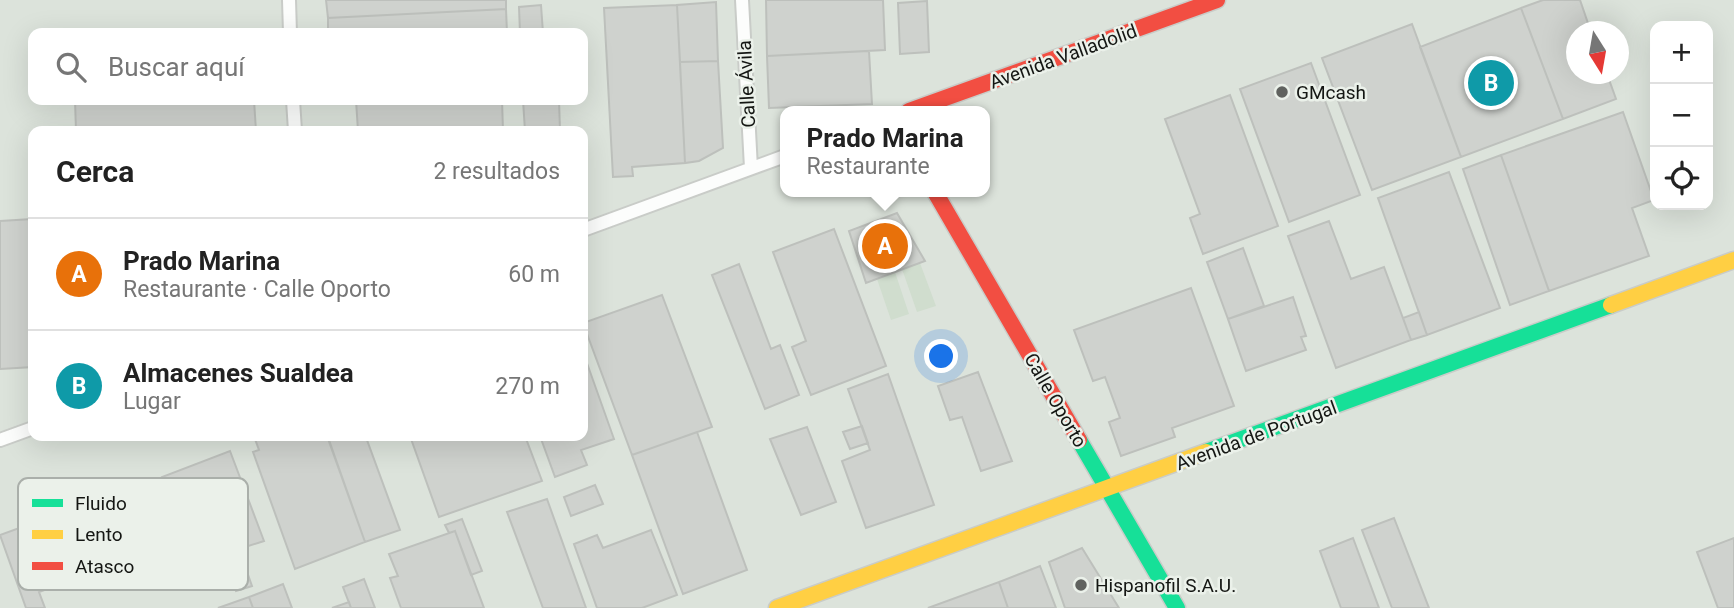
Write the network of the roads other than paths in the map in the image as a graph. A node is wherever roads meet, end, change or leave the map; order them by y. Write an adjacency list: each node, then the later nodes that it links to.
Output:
1 (289, 0): 5 (street)
2 (742, 0): 10 (street, Calle Ávila)
3 (1217, 0): 4 (street, Avenida Valladolid)
4 (1196, 4): 7 (street, Avenida Valladolid)
5 (290, 28)
6 (293, 105): 8 (street)
7 (922, 106)
8 (295, 126)
9 (780, 158): 10 (street)
10 (751, 168): 12 (street)
11 (938, 197): 16 (street, Calle Oporto)
12 (588, 228)
13 (1734, 261): 16 (street, Avenida de Portugal)
14 (28, 430): 15 (street)
15 (0, 440)
16 (1108, 489): 17 (street, Avenida de Portugal); 19 (street, Calle Oporto)
17 (804, 603): 18 (street, Avenida de Portugal)
18 (777, 608)
19 (1177, 608)

